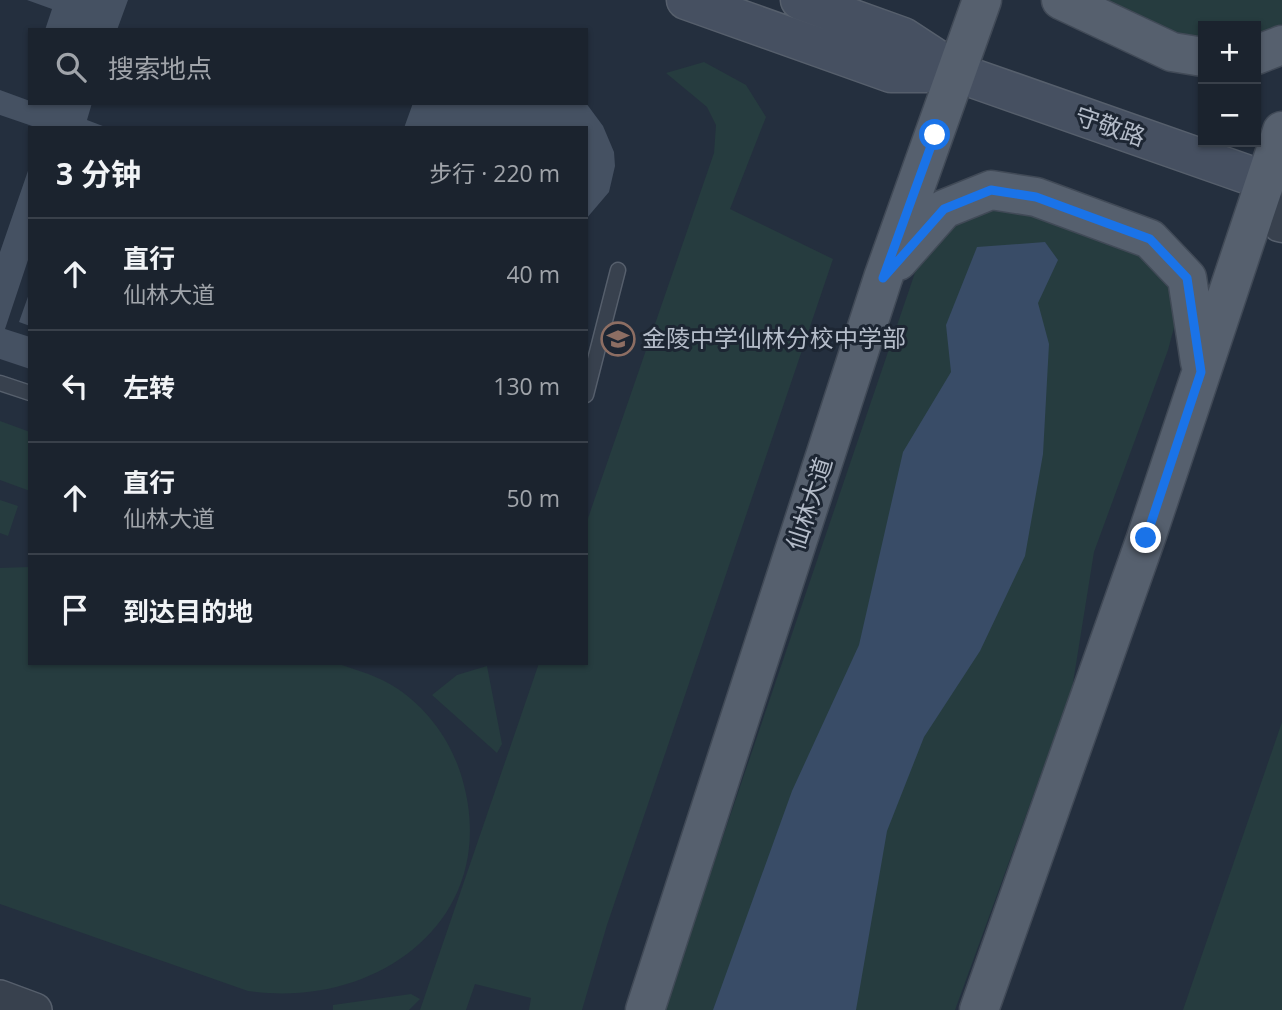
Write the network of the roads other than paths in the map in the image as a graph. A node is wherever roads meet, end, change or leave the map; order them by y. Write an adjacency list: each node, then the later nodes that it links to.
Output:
1 (686, 0): 8 (main road, 守敬路)
2 (800, 0): 8 (main road, 守敬路)
3 (982, 0): 8 (main road, 仙林大道)
4 (1062, 0): 7 (main road)
5 (1282, 45): 6 (main road)
6 (1261, 53)
7 (1198, 56)
8 (958, 73): 10 (main road, 守敬路); 13 (main road, 仙林大道)
9 (1282, 131): 10 (main road)
10 (1273, 180): 11 (street); 14 (main road)
11 (1282, 229)
12 (618, 271): 16 (lane)
13 (883, 278): 14 (main road); 20 (main road, 仙林大道)
14 (1201, 372): 21 (main road)
15 (0, 383): 17 (lane)
16 (588, 387)
17 (28, 392)
18 (0, 997): 19 (street)
19 (35, 1010)
20 (645, 1010)
21 (979, 1010)

